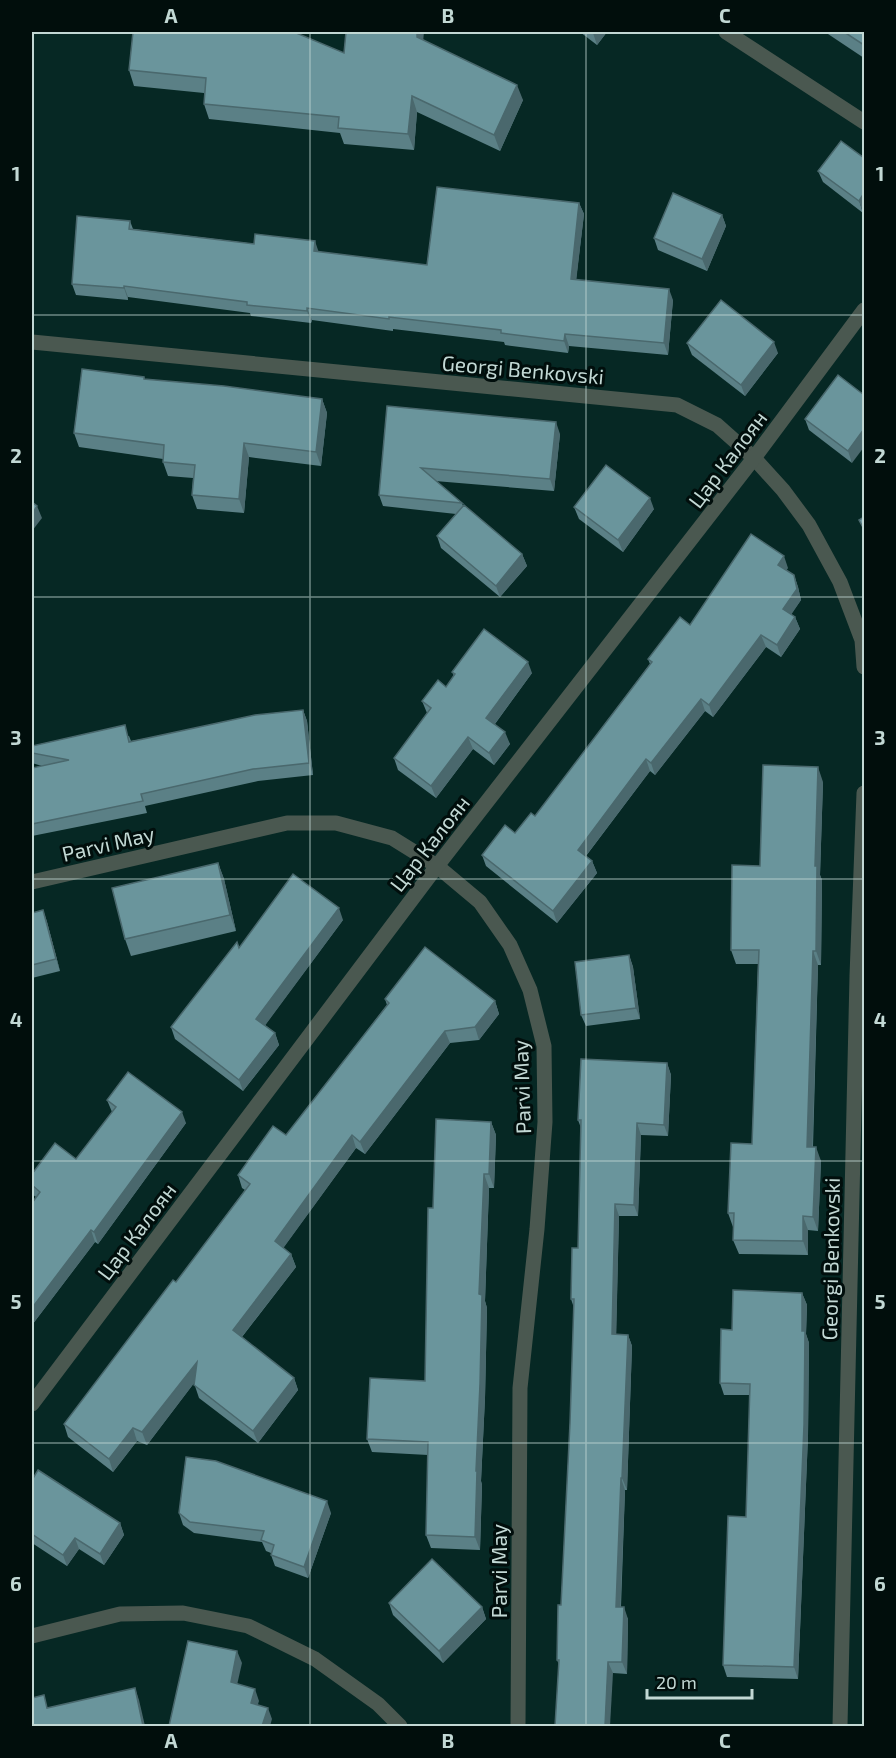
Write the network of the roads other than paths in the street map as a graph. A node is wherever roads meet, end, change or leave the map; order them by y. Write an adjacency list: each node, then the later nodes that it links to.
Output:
1 (726, 32): 2 (street)
2 (864, 122)
3 (864, 310): 5 (street, Цар Калоян)
4 (32, 342): 5 (street, Georgi Benkovski)
5 (754, 458): 6 (street, Georgi Benkovski); 8 (street, Цар Калоян)
6 (864, 667)
7 (864, 793): 10 (street, Georgi Benkovski)
8 (437, 866): 9 (street, Parvi May); 11 (street, Цар Калоян); 14 (street, Parvi May)
9 (32, 882)
10 (861, 976): 15 (street, Georgi Benkovski)
11 (32, 1404)
12 (32, 1636): 13 (street)
13 (400, 1726)
14 (518, 1726)
15 (840, 1726)

